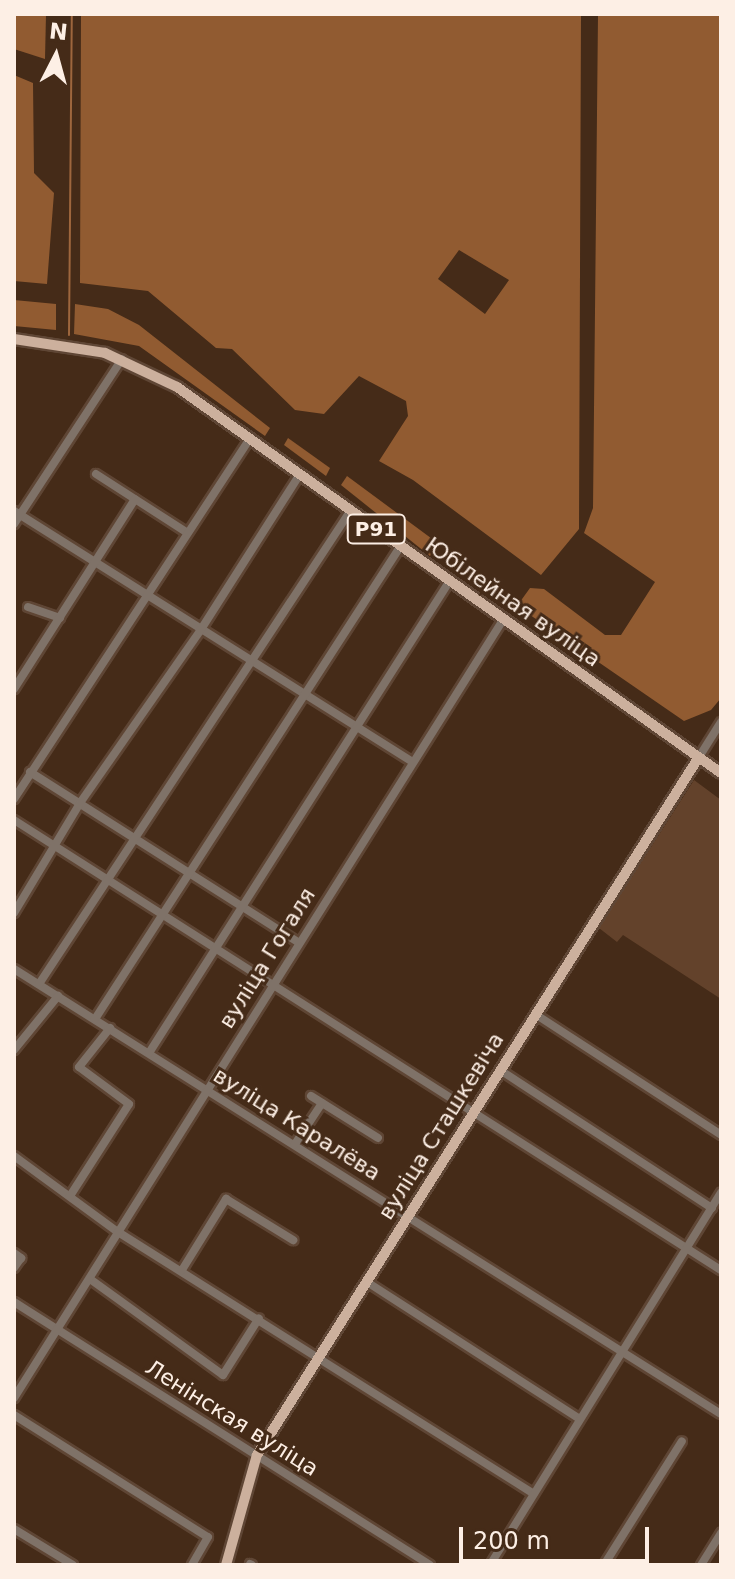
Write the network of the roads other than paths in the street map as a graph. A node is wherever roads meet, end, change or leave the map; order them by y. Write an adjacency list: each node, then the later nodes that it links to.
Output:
1 (14, 339): 2 (main road, Р91)
2 (122, 359): 3 (main road, Юбілейная вуліца / Р91); 8 (street)
3 (250, 438): 5 (main road, Юбілейная вуліца / Р91); 10 (street)
4 (96, 474): 6 (street)
5 (300, 474): 7 (main road, Юбілейная вуліца / Р91); 18 (street)
6 (135, 499): 10 (street); 12 (street)
7 (351, 510): 11 (main road, Юбілейная вуліца / Р91); 19 (street)
8 (17, 513): 9 (street); 12 (street)
9 (14, 524)
10 (186, 532): 14 (street)
11 (400, 547): 13 (main road, Юбілейная вуліца / Р91); 21 (street)
12 (95, 565): 14 (street); 16 (street)
13 (449, 582): 17 (main road, Юбілейная вуліца / Р91); 23 (street)
14 (146, 595): 18 (street); 26 (street)
15 (28, 607): 16 (street)
16 (60, 618): 20 (street)
17 (503, 620): 24 (main road, Юбілейная вуліца / Р91); 25 (street, вуліца Гогаля)
18 (200, 631): 19 (street); 29 (street)
19 (254, 661): 21 (street); 31 (street)
20 (14, 689)
21 (306, 694): 23 (street); 33 (street)
22 (721, 722): 24 (street, вуліца Сташкевіча)
23 (360, 727): 25 (street); 35 (street)
24 (699, 757): 27 (main road, Юбілейная вуліца / Р91); 44 (main road, вуліца Сташкевіча)
25 (411, 761): 38 (street, вуліца Гогаля)
26 (30, 772): 28 (street); 29 (street)
27 (721, 773)
28 (14, 799)
29 (80, 803): 31 (street); 32 (street)
30 (14, 820): 32 (street)
31 (134, 839): 33 (street); 34 (street)
32 (53, 846): 34 (street); 36 (street)
33 (188, 873): 35 (street); 37 (street)
34 (107, 882): 37 (street); 41 (street)
35 (245, 909): 38 (street); 39 (street)
36 (14, 913)
37 (160, 916): 39 (street); 45 (street)
38 (298, 942): 42 (street, вуліца Гогаля)
39 (216, 950): 42 (street); 48 (street)
40 (14, 969): 41 (street, вуліца Каралёва)
41 (39, 984): 43 (street, вуліца Каралёва)
42 (271, 986): 50 (street, вуліца Гогаля); 53 (street)
43 (58, 996): 45 (street, вуліца Каралёва); 47 (street)
44 (535, 1014): 49 (main road, вуліца Сташкевіча); 54 (street)
45 (95, 1019): 46 (street, вуліца Каралёва)
46 (110, 1028): 48 (street, вуліца Каралёва); 59 (street)
47 (14, 1050)
48 (149, 1053): 50 (street, вуліца Каралёва)
49 (500, 1070): 53 (main road, вуліца Сташкевіча); 60 (street)
50 (207, 1090): 56 (street, вуліца Каралёва); 62 (street, вуліца Гогаля)
51 (311, 1096): 52 (street)
52 (322, 1103): 55 (street); 56 (street)
53 (472, 1112): 61 (main road, вуліца Сташкевіча); 64 (street)
54 (721, 1135)
55 (378, 1138)
56 (295, 1144): 61 (street, вуліца Каралёва)
57 (14, 1156): 59 (street)
58 (721, 1193): 60 (street)
59 (70, 1196): 62 (street)
60 (712, 1208): 64 (street)
61 (409, 1214): 70 (main road, вуліца Сташкевіча); 74 (street, вуліца Каралёва)
62 (118, 1232): 67 (street); 69 (street, вуліца Гогаля)
63 (293, 1240): 67 (street)
64 (687, 1249): 68 (street); 74 (street)
65 (14, 1253): 66 (street)
66 (14, 1268)
67 (182, 1270): 72 (street)
68 (721, 1270)
69 (90, 1279): 72 (street); 73 (street, вуліца Гогаля)
70 (367, 1282): 75 (main road, вуліца Сташкевіча); 79 (street)
71 (14, 1302): 73 (street, Ленінская вуліца)
72 (259, 1318): 75 (street)
73 (58, 1329): 76 (street, вуліца Гогаля); 81 (street, Ленінская вуліца)
74 (623, 1351): 77 (street, вуліца Каралёва); 79 (street)
75 (320, 1356): 81 (main road, вуліца Сташкевіча); 82 (street)
76 (14, 1398)
77 (721, 1414)
78 (14, 1415): 86 (street)
79 (578, 1418): 82 (street)
80 (682, 1441): 90 (street)
81 (257, 1455): 87 (main road, вуліца Сташкевіча); 88 (street, Ленінская вуліца)
82 (533, 1493): 89 (street)
83 (14, 1529): 85 (street)
84 (721, 1533): 91 (street)
85 (73, 1565)
86 (192, 1565)
87 (226, 1565)
88 (430, 1565)
89 (490, 1565)
90 (604, 1565)
91 (701, 1565)

